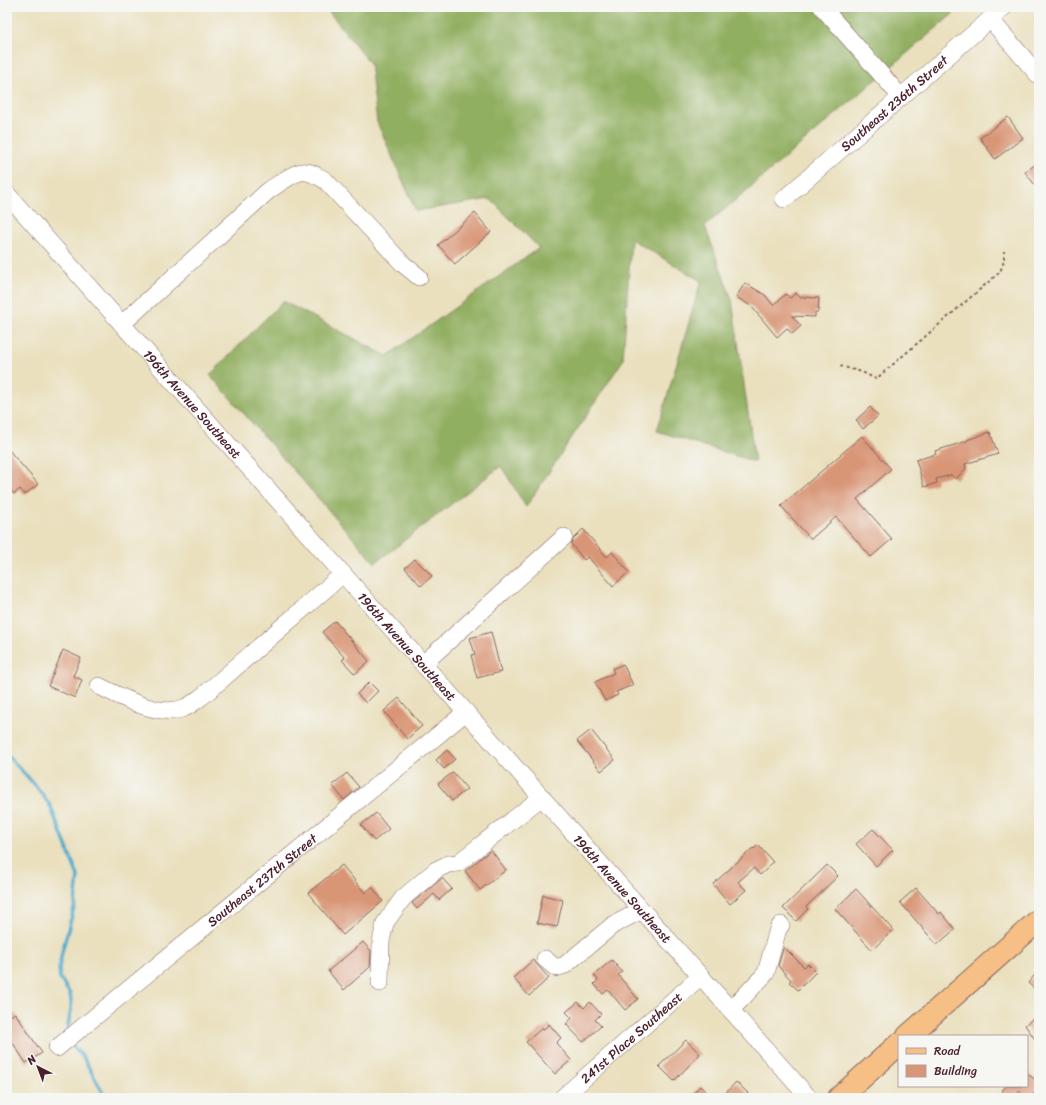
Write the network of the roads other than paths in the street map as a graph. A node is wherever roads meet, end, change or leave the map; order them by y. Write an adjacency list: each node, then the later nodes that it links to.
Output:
1 (822, 7): 5 (street)
2 (1004, 7): 3 (street, Southeast 236th Street)
3 (990, 19): 4 (street); 5 (street, Southeast 236th Street)
4 (1039, 76)
5 (901, 97): 7 (street, Southeast 236th Street)
6 (7, 194): 9 (street, 196th Avenue Southeast)
7 (784, 199)
8 (419, 277): 9 (street)
9 (122, 324): 11 (street, 196th Avenue Southeast)
10 (564, 537): 12 (street)
11 (343, 574): 12 (street, 196th Avenue Southeast); 13 (street)
12 (424, 664): 14 (street, 196th Avenue Southeast)
13 (99, 686)
14 (466, 712): 15 (street, 196th Avenue Southeast); 25 (street, Southeast 237th Street)
15 (542, 797): 16 (street, 196th Avenue Southeast); 21 (street)
16 (642, 910): 19 (street); 20 (street, 196th Avenue Southeast)
17 (1039, 920): 23 (main road)
18 (781, 925): 22 (street)
19 (545, 959)
20 (701, 976): 22 (street, 196th Avenue Southeast); 26 (street, 241st Place Southeast)
21 (380, 983)
22 (731, 1010): 27 (street, 196th Avenue Southeast)
23 (909, 1035)
24 (898, 1045): 28 (main road)
25 (57, 1048)
26 (562, 1098)
27 (809, 1098)
28 (839, 1098)

